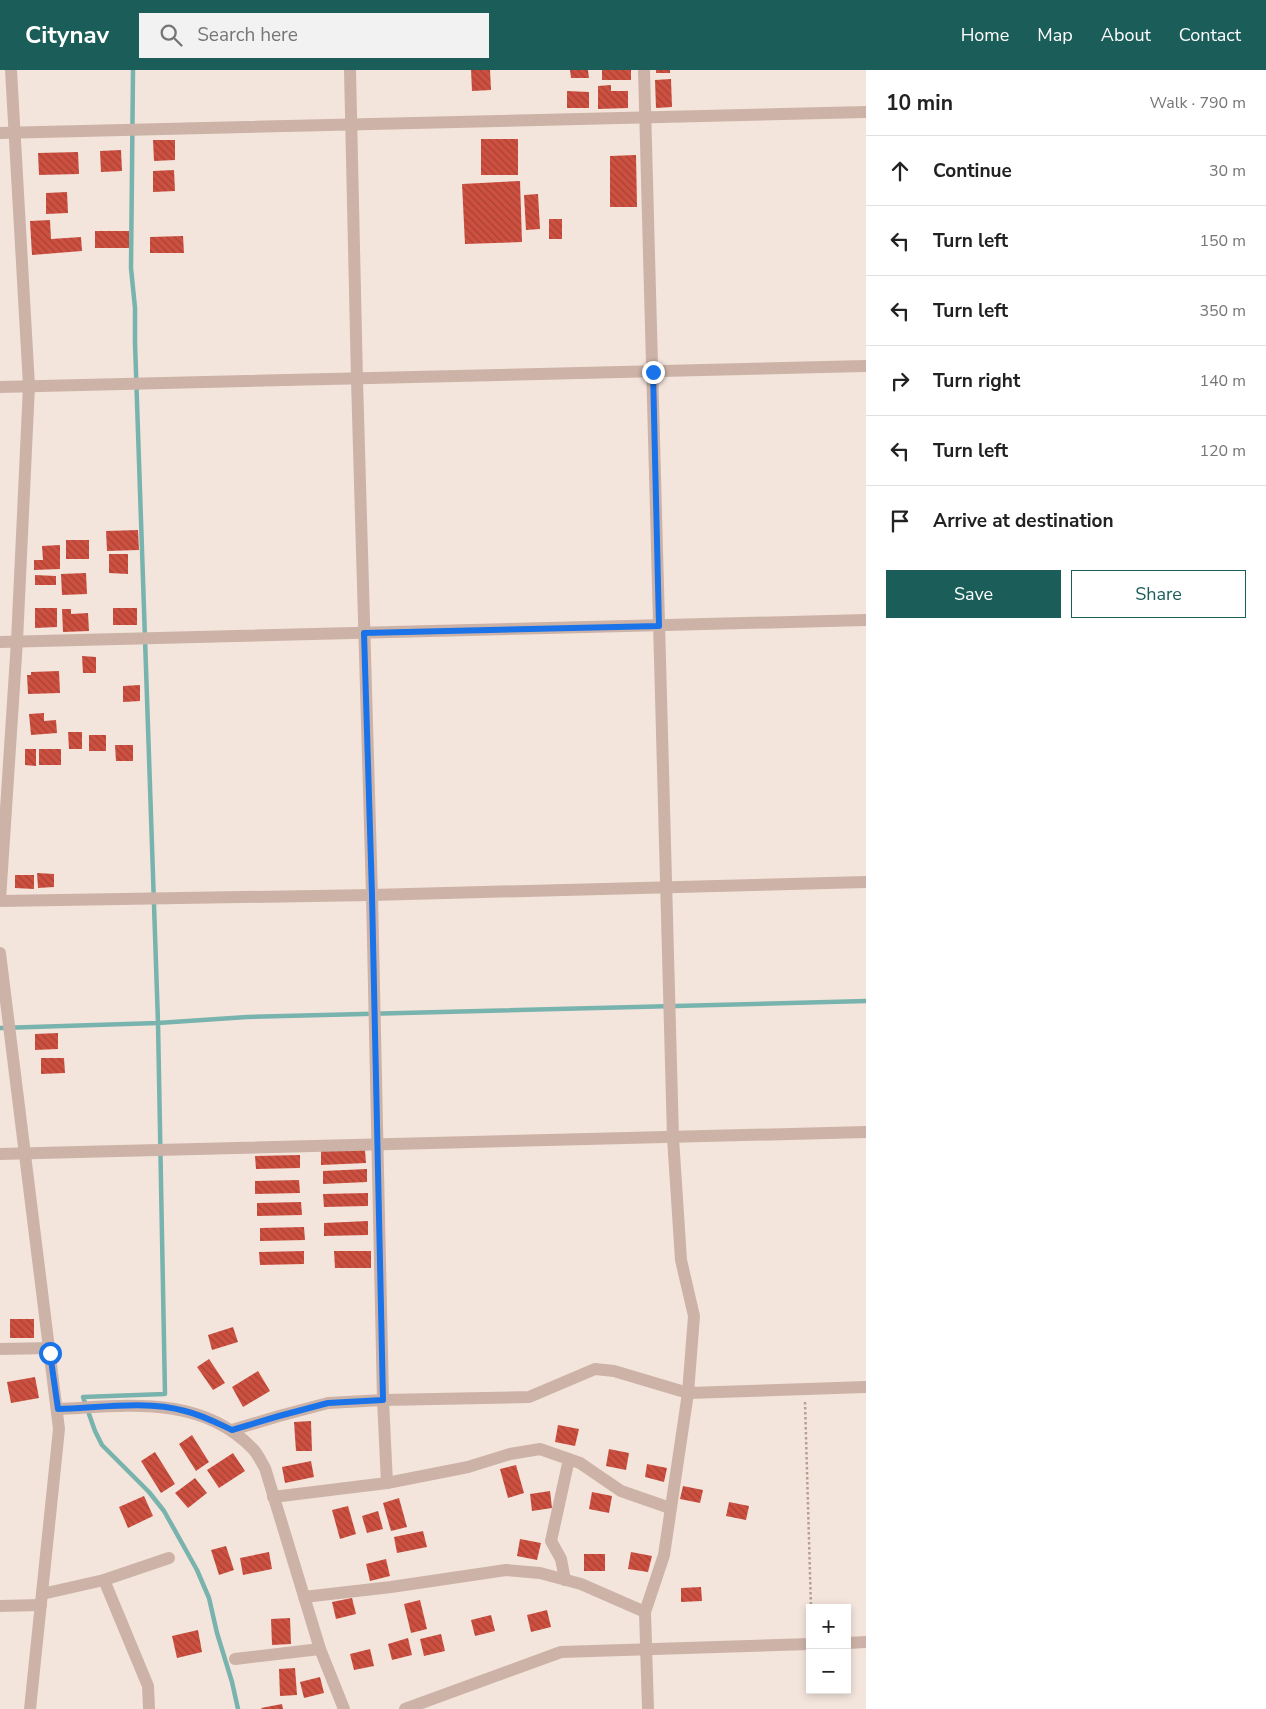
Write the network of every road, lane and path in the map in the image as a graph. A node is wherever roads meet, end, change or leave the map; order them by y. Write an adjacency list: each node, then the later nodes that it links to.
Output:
1 (11, 70): 8 (street)
2 (350, 70): 6 (street)
3 (644, 70): 5 (street)
4 (866, 112): 5 (street)
5 (645, 117): 6 (street); 10 (street)
6 (351, 124): 8 (street); 11 (street)
7 (0, 133): 8 (street)
8 (15, 133): 12 (street)
9 (866, 366): 10 (street)
10 (653, 372): 11 (street); 15 (street)
11 (357, 380): 12 (street); 16 (street)
12 (30, 386): 13 (street); 17 (street)
13 (0, 387)
14 (866, 620): 15 (street)
15 (659, 626): 16 (street); 20 (street)
16 (364, 633): 17 (street); 21 (street)
17 (17, 641): 18 (street); 22 (street)
18 (0, 642)
19 (866, 882): 20 (street)
20 (668, 888): 21 (street); 25 (street)
21 (372, 895): 22 (street); 26 (street)
22 (0, 901)
23 (0, 953): 28 (street)
24 (866, 1132): 25 (street)
25 (674, 1138): 26 (street); 33 (street)
26 (376, 1145): 28 (street); 34 (street)
27 (0, 1154): 28 (street)
28 (25, 1154): 29 (street)
29 (50, 1348): 30 (street); 35 (street)
30 (0, 1349)
31 (866, 1387): 32 (street)
32 (805, 1389): 33 (street); 46 (path)
33 (688, 1392): 34 (street); 40 (street)
34 (383, 1400): 36 (street); 38 (street)
35 (58, 1409): 36 (street); 45 (street)
36 (232, 1430): 39 (street)
37 (569, 1459): 38 (street); 40 (street); 43 (street)
38 (387, 1483): 39 (street)
39 (273, 1497): 44 (street)
40 (670, 1508): 48 (street)
41 (169, 1558): 42 (street)
42 (104, 1580): 45 (street); 56 (street)
43 (565, 1580): 44 (street); 48 (street)
44 (304, 1597): 53 (street)
45 (41, 1600): 47 (street); 55 (street)
46 (811, 1604)
47 (0, 1606)
48 (645, 1612): 52 (street)
49 (866, 1642): 50 (street)
50 (851, 1643)
51 (806, 1644): 52 (street)
52 (646, 1648): 58 (street); 59 (street)
53 (320, 1649): 54 (street); 57 (street)
54 (236, 1659)
55 (30, 1709)
56 (149, 1709)
57 (344, 1709)
58 (405, 1709)
59 (648, 1709)

